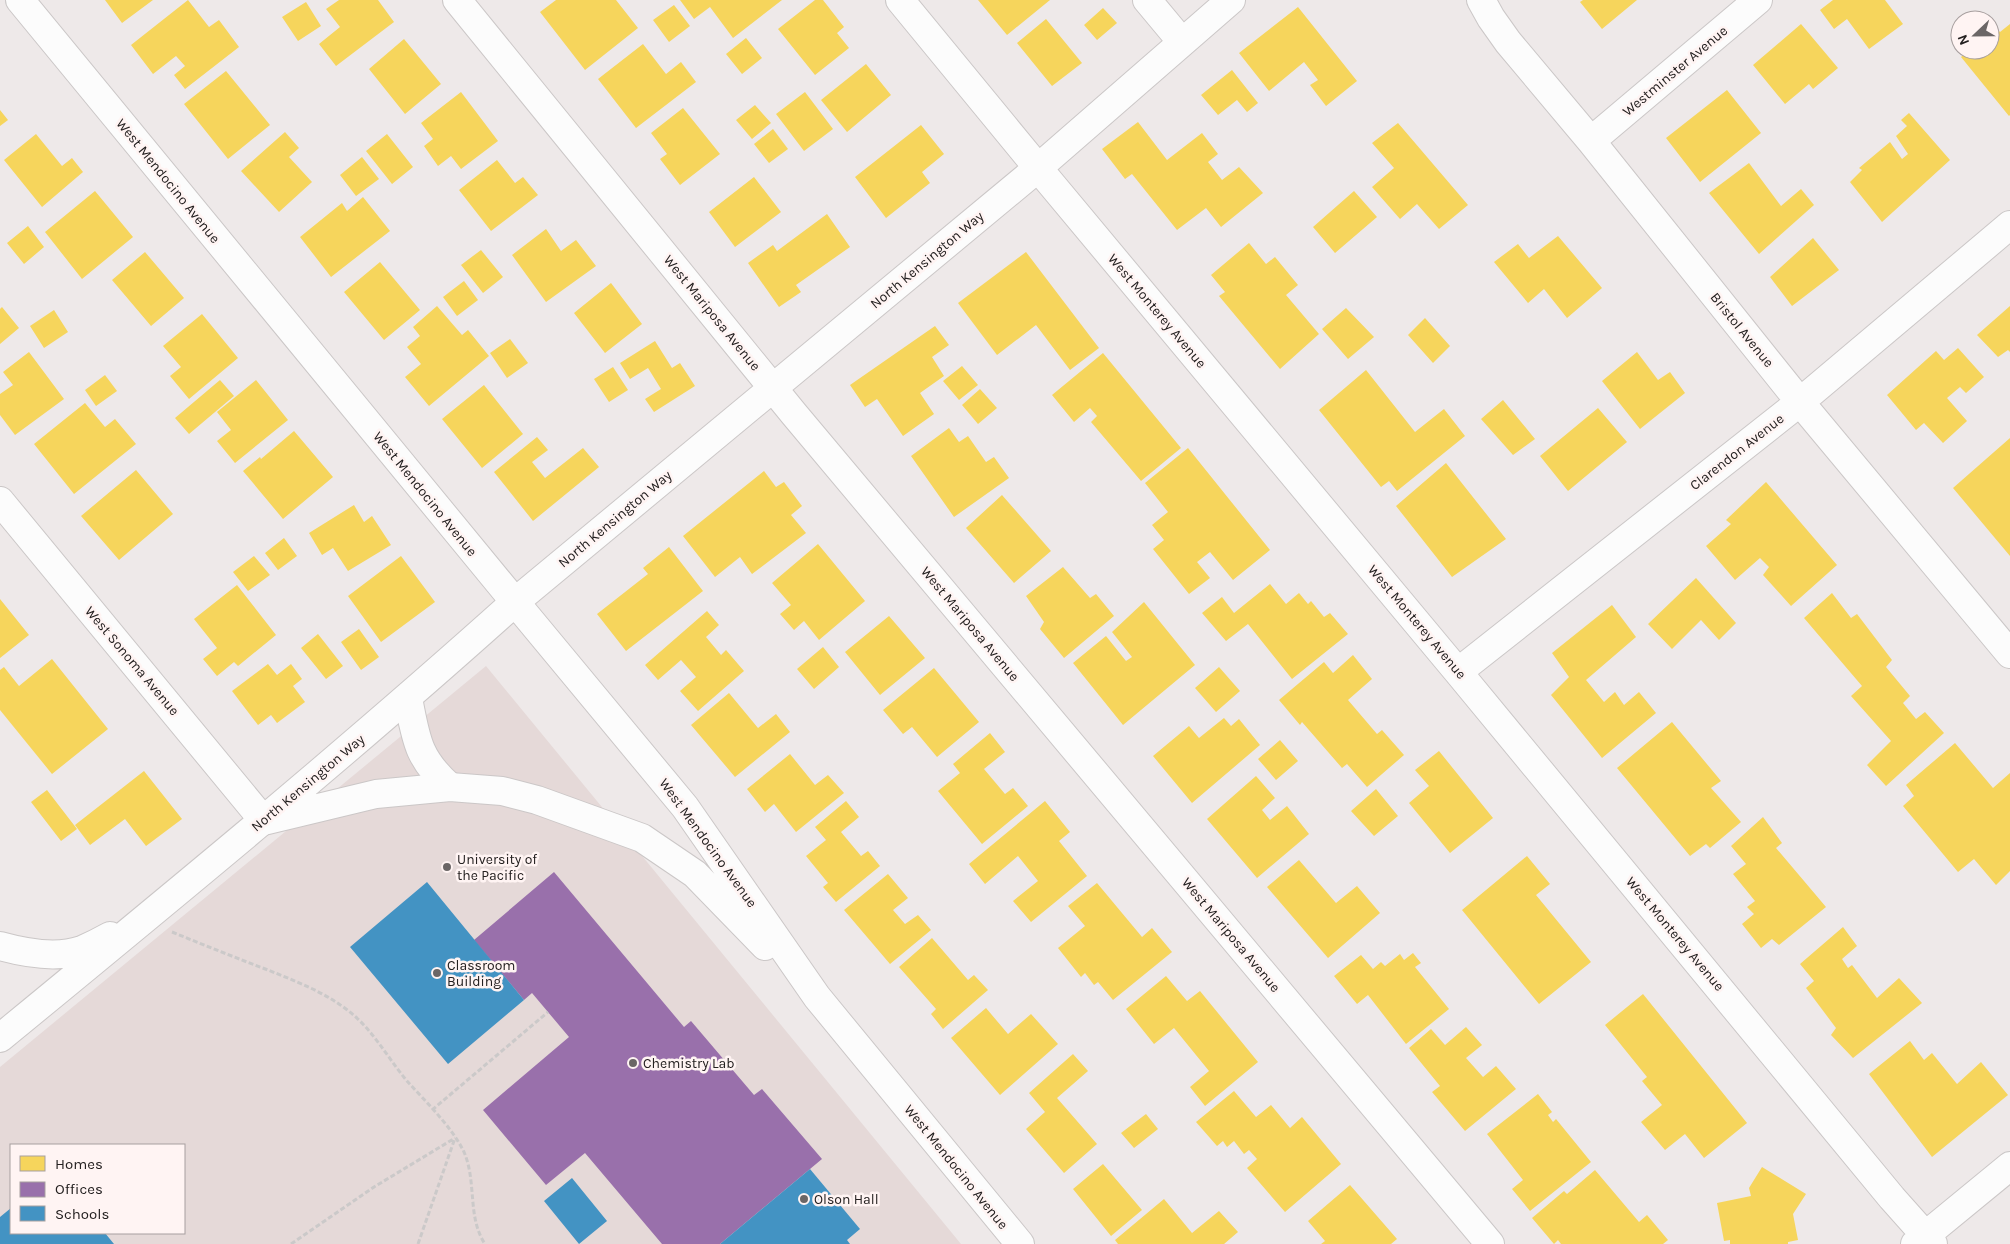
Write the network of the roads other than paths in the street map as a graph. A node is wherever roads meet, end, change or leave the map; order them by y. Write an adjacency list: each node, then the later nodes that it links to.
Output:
1 (20, 0): 15 (street, West Mendocino Avenue)
2 (457, 0): 12 (street, West Mariposa Avenue)
3 (900, 0): 10 (street, West Monterey Avenue)
4 (1147, 0): 8 (street)
5 (1232, 0): 8 (street, North Kensington Way)
6 (1481, 0): 9 (street, Bristol Avenue)
7 (1758, 0): 9 (street, Westminster Avenue)
8 (1182, 42): 10 (street, North Kensington Way)
9 (1592, 141): 13 (street, Bristol Avenue)
10 (1038, 168): 12 (street, North Kensington Way); 17 (street, West Monterey Avenue)
11 (2010, 225): 13 (street, Clarendon Avenue)
12 (772, 388): 15 (street, North Kensington Way); 28 (street, West Mariposa Avenue)
13 (1800, 402): 16 (street, Bristol Avenue); 17 (street, Clarendon Avenue)
14 (0, 500): 20 (street, West Sonoma Avenue)
15 (515, 602): 18 (street, North Kensington Way); 23 (street, West Mendocino Avenue)
16 (2010, 654)
17 (1458, 672): 26 (street, West Monterey Avenue)
18 (408, 698): 19 (street); 20 (street, North Kensington Way)
19 (450, 787): 20 (street, West Mendocino Avenue); 23 (street, West Mendocino Avenue)
20 (264, 821): 21 (street, North Kensington Way)
21 (143, 920): 22 (street); 24 (street, North Kensington Way)
22 (0, 946)
23 (817, 997): 27 (street, West Mendocino Avenue)
24 (0, 1038)
25 (2010, 1166): 26 (street)
26 (1924, 1241)
27 (1020, 1244)
28 (1490, 1244)

